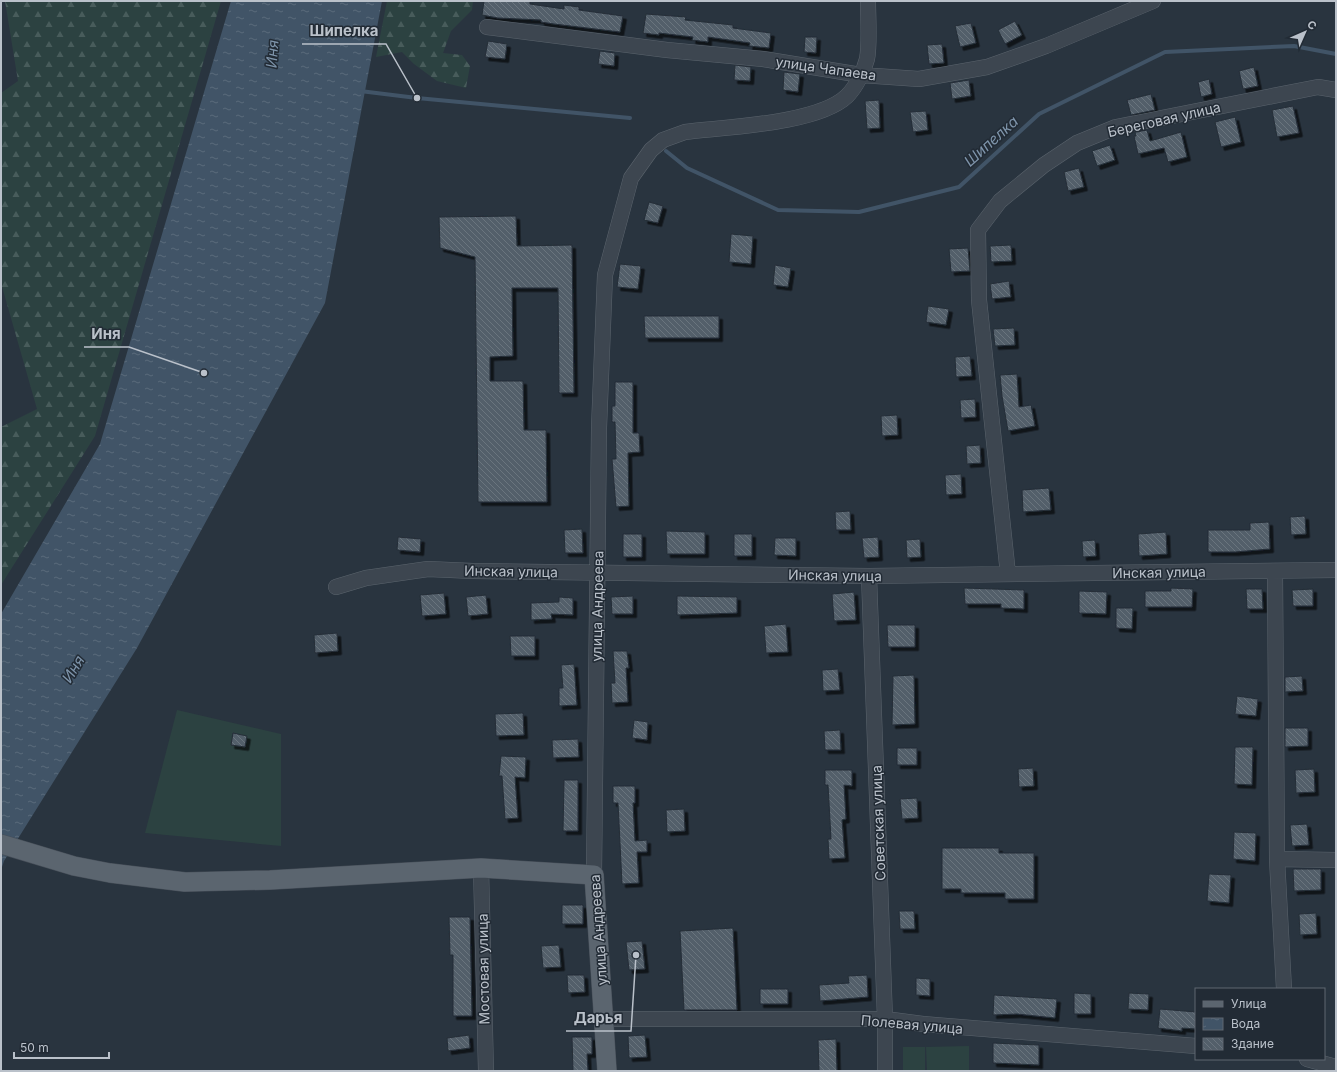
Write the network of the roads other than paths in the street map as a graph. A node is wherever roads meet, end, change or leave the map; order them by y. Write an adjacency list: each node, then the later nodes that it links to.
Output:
1 (868, 1): 4 (street, улица Андреева)
2 (1153, 1): 4 (street, улица Чапаева)
3 (487, 27): 4 (street, улица Чапаева)
4 (861, 75): 8 (street, улица Андреева)
5 (1336, 90): 9 (street, Береговая улица)
6 (1275, 570): 7 (street, Инская улица); 9 (street, Инская улица); 13 (street)
7 (1336, 570)
8 (598, 572): 10 (street, Инская улица); 11 (street, Инская улица); 16 (street, улица Андреева)
9 (1008, 574): 10 (street, Инская улица)
10 (869, 576): 18 (street, Советская улица)
11 (336, 587)
12 (1, 844): 15 (main road)
13 (1277, 859): 14 (street); 17 (street)
14 (1336, 860)
15 (481, 868): 16 (main road); 23 (street, Мостовая улица)
16 (594, 875): 19 (main road, улица Андреева)
17 (1284, 988)
18 (885, 1019): 19 (street, Полевая улица); 20 (street, Полевая улица); 25 (street, Советская улица)
19 (604, 1020): 24 (main road, улица Андреева)
20 (1195, 1046)
21 (1311, 1060): 22 (street)
22 (1336, 1067)
23 (486, 1071)
24 (607, 1071)
25 (885, 1071)

